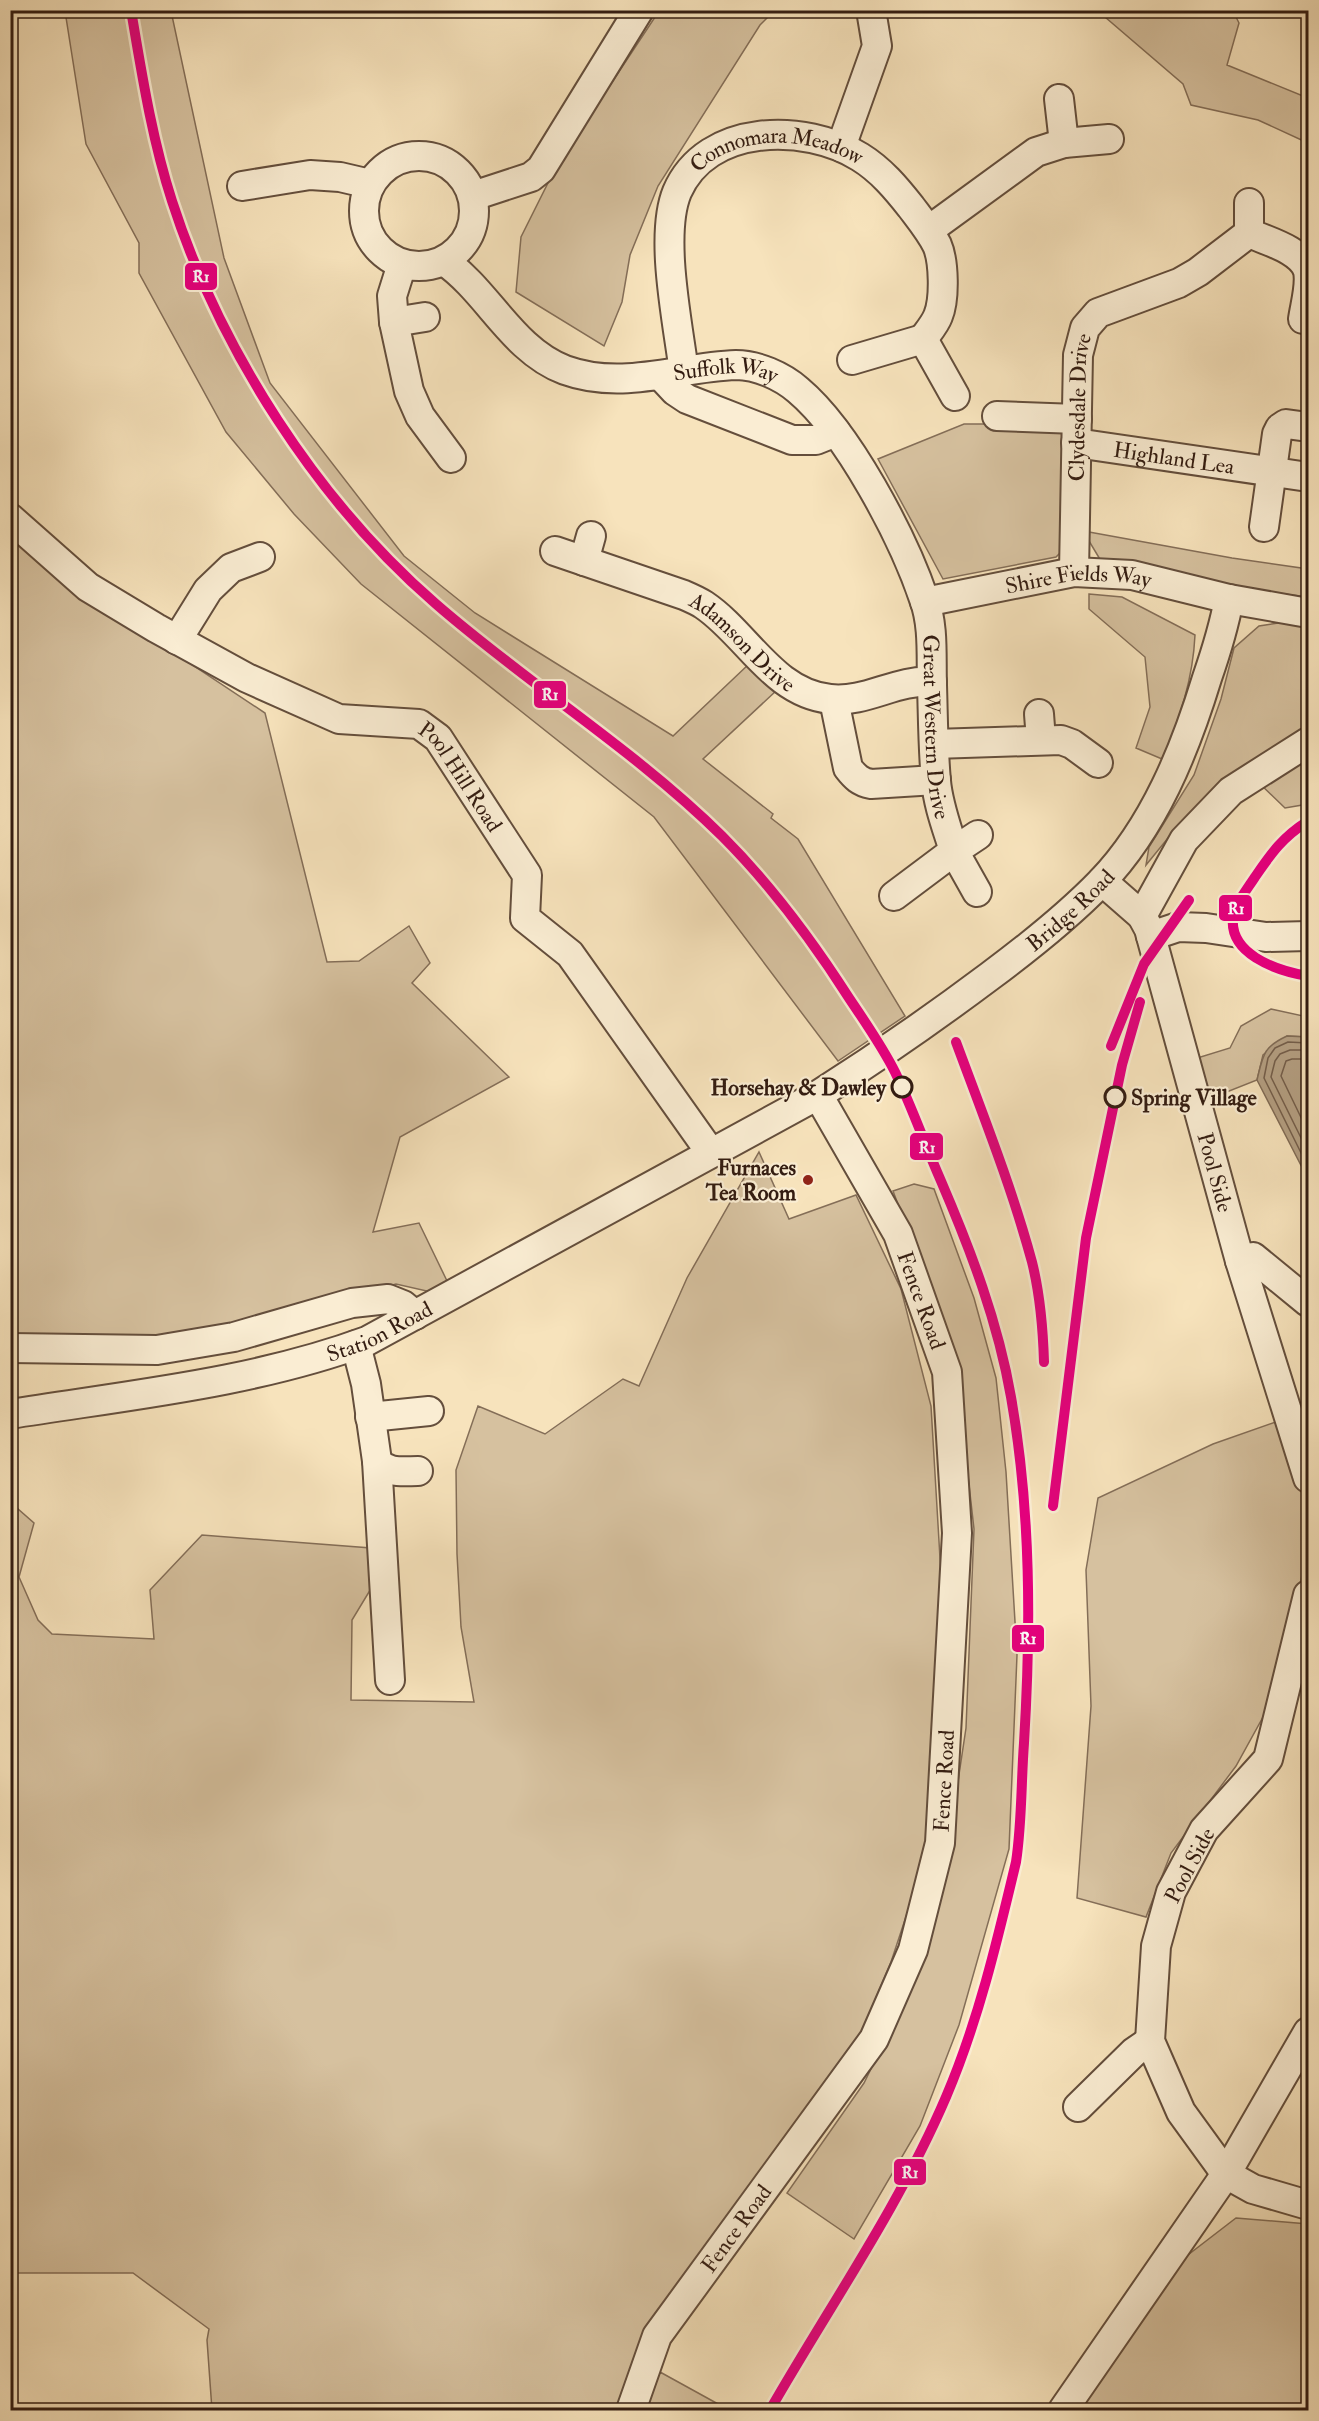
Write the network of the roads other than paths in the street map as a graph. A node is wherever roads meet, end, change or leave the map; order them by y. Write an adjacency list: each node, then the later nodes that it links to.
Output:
1 (639, 10): 9 (street)
2 (871, 10): 6 (street)
3 (1059, 99): 5 (street)
4 (1109, 140): 5 (street)
5 (1064, 143): 11 (street)
6 (841, 147): 11 (street, Connomara Meadow); 20 (street, Connomara Meadow)
7 (370, 184): 8 (street); 9 (street); 14 (street)
8 (242, 186)
9 (473, 196): 13 (street)
10 (1249, 204): 12 (street)
11 (929, 230): 18 (street, Connomara Meadow)
12 (1249, 233): 16 (street); 24 (street, Clydesdale Drive)
13 (444, 261): 14 (street); 20 (street, Suffolk Way)
14 (402, 264): 17 (street)
15 (425, 317): 17 (street)
16 (1304, 319)
17 (394, 322): 26 (street)
18 (913, 342): 19 (street); 21 (street)
19 (852, 360)
20 (673, 374): 25 (street, Suffolk Way); 25 (street)
21 (955, 396)
22 (997, 416): 24 (street, Highland Lea)
23 (1308, 427): 27 (street)
24 (1077, 431): 27 (street, Highland Lea); 33 (street, Clydesdale Drive)
25 (836, 432): 35 (street, Suffolk Way)
26 (451, 458)
27 (1272, 472): 28 (street, Highland Lea); 30 (street)
28 (1308, 477)
29 (10, 518): 37 (street, Pool Hill Road)
30 (1264, 527)
31 (555, 551): 39 (street, Adamson Drive)
32 (260, 557): 37 (street)
33 (1074, 572): 34 (street, Shire Fields Way); 35 (street, Shire Fields Way)
34 (1229, 599): 36 (street); 46 (street, Bridge Road)
35 (925, 602): 38 (street, Great Western Drive)
36 (1308, 613)
37 (177, 640): 52 (street, Pool Hill Road)
38 (932, 682): 39 (street, Adamson Drive); 41 (street, Great Western Drive)
39 (834, 700): 43 (street)
40 (1308, 742): 49 (street)
41 (934, 744): 42 (street); 43 (street, Great Western Drive)
42 (1098, 763)
43 (936, 780): 45 (street, Great Western Drive)
44 (978, 835): 45 (street, Great Western Drive)
45 (954, 851): 47 (street); 48 (street, Great Western Drive)
46 (1102, 881): 49 (street); 51 (street, Bridge Road)
47 (977, 892)
48 (894, 896)
49 (1146, 926): 50 (street); 53 (street, Pool Side)
50 (1308, 936)
51 (829, 1088): 52 (street, Bridge Road); 71 (street, Fence Road)
52 (711, 1153): 55 (street, Station Road)
53 (1240, 1261): 54 (street); 63 (street, Pool Side)
54 (1308, 1302)
55 (415, 1315): 56 (street, Station Road); 57 (street)
56 (356, 1345): 59 (street, Station Road); 60 (street)
57 (10, 1348)
58 (429, 1411): 60 (street)
59 (10, 1414)
60 (370, 1417): 61 (street)
61 (377, 1461): 62 (street); 65 (street)
62 (418, 1471)
63 (1308, 1478)
64 (1308, 1595): 67 (street, Pool Side)
65 (390, 1680)
66 (1308, 2032): 69 (street)
67 (1150, 2042): 68 (street); 69 (street, Pool Side)
68 (1078, 2107)
69 (1227, 2174): 70 (street); 72 (street)
70 (1308, 2205)
71 (631, 2410)
72 (1063, 2410)

